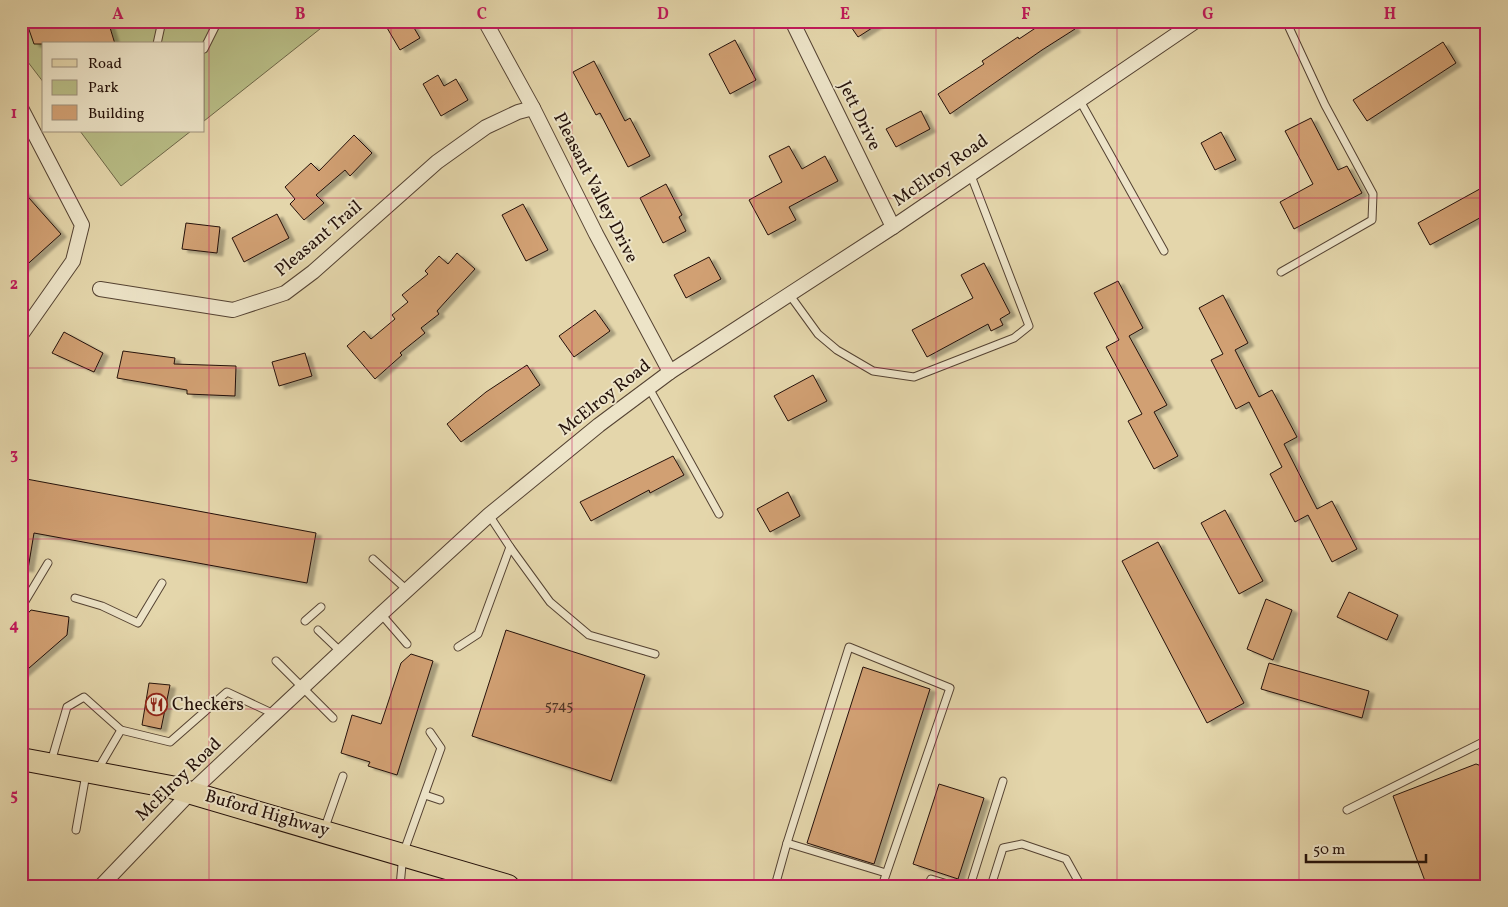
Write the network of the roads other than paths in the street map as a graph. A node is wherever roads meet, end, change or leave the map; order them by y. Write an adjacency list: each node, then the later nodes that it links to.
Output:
1 (162, 21): 7 (lane)
2 (216, 21): 8 (lane)
3 (485, 21): 11 (street, Pleasant Valley Drive)
4 (792, 21): 13 (street, Jett Drive)
5 (1196, 21): 9 (street, McElroy Road)
6 (1286, 21): 15 (lane)
7 (157, 42)
8 (205, 46)
9 (1079, 99): 12 (street, McElroy Road); 14 (lane)
10 (21, 108): 18 (street)
11 (533, 108): 16 (street, Pleasant Trail); 19 (street, Pleasant Valley Drive)
12 (970, 173): 13 (street, McElroy Road); 17 (lane)
13 (893, 227): 17 (street, McElroy Road)
14 (1164, 251)
15 (1281, 272)
16 (100, 289)
17 (790, 294): 19 (street, McElroy Road)
18 (21, 335)
19 (670, 372): 20 (street, McElroy Road)
20 (649, 388): 21 (lane); 22 (street, McElroy Road)
21 (718, 514)
22 (489, 515): 23 (lane); 27 (street, McElroy Road)
23 (510, 547): 35 (lane); 37 (lane)
24 (373, 559): 27 (lane)
25 (48, 563): 30 (lane)
26 (162, 582): 28 (lane)
27 (407, 590): 31 (street, McElroy Road)
28 (75, 598)
29 (321, 607): 32 (lane)
30 (21, 608)
31 (381, 614): 34 (lane); 36 (street, McElroy Road)
32 (305, 621)
33 (318, 630): 36 (lane)
34 (407, 644)
35 (458, 647)
36 (341, 652): 39 (street, McElroy Road)
37 (654, 654)
38 (276, 660): 39 (lane)
39 (304, 688): 40 (street, McElroy Road); 41 (lane)
40 (274, 714): 42 (lane); 50 (street, McElroy Road)
41 (333, 718)
42 (121, 730): 46 (lane); 47 (lane)
43 (430, 732): 51 (lane)
44 (1487, 740): 53 (lane)
45 (21, 759): 46 (main road, Buford Highway)
46 (51, 764): 47 (main road, Buford Highway)
47 (91, 772): 50 (main road, Buford Highway); 54 (lane)
48 (344, 776): 55 (lane)
49 (1003, 780): 66 (lane)
50 (190, 793): 55 (main road, Buford Highway); 59 (street, McElroy Road)
51 (425, 795): 52 (lane); 57 (lane)
52 (440, 800)
53 (1347, 810)
54 (76, 830)
55 (324, 830): 57 (main road, Buford Highway)
56 (787, 843): 58 (lane); 58 (lane); 62 (lane)
57 (403, 854): 60 (lane); 61 (main road, Buford Highway)
58 (886, 873): 63 (lane)
59 (101, 886)
60 (400, 886)
61 (508, 886)
62 (775, 886)
63 (882, 886)
64 (928, 886): 65 (lane)
65 (954, 886)
66 (970, 886)
67 (991, 886): 68 (lane)
68 (1081, 886)

